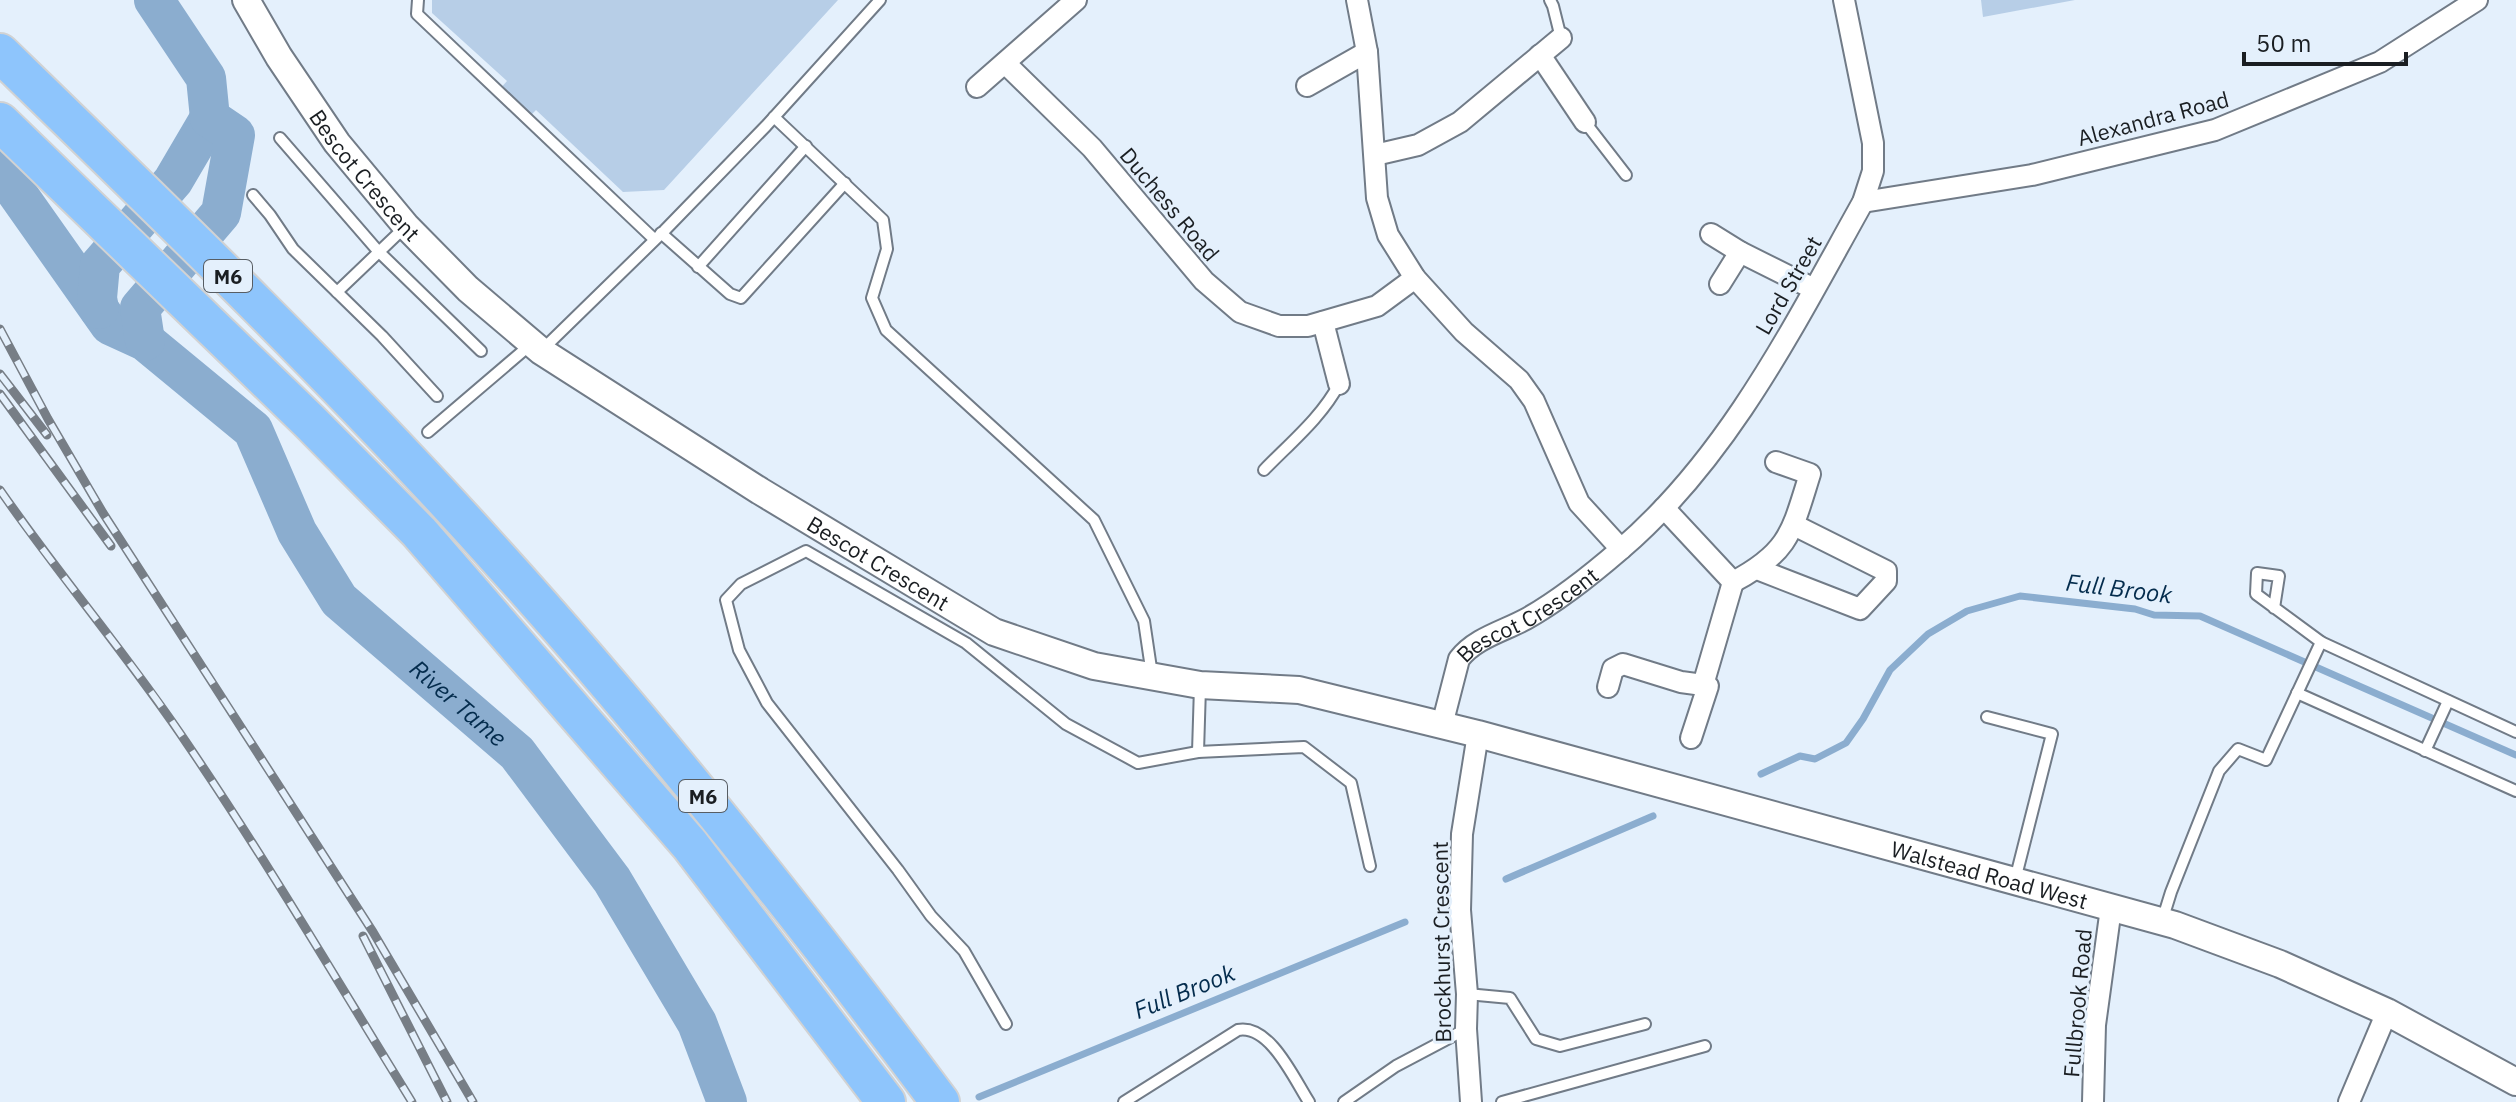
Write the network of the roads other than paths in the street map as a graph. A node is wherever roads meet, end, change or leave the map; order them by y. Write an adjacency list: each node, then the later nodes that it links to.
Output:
1 (246, 0): 26 (street, Bescot Crescent)
2 (418, 0): 28 (lane)
3 (880, 0): 16 (lane)
4 (1076, 0): 13 (street)
5 (1357, 0): 10 (street)
6 (1550, 0): 9 (lane)
7 (1844, 0): 25 (street, Lord Street)
8 (2477, 0): 25 (street, Alexandra Road)
9 (1561, 38): 12 (street)
10 (1367, 52): 14 (street); 21 (street)
11 (0, 53): 77 (highway, M6)
12 (1540, 55): 18 (street); 21 (street)
13 (1005, 63): 15 (street); 36 (street, Duchess Road)
14 (1307, 86)
15 (977, 87)
16 (774, 117): 20 (lane); 28 (lane)
17 (0, 122): 76 (highway, M6)
18 (1585, 122): 22 (lane)
19 (280, 138): 29 (lane)
20 (806, 146): 23 (lane); 31 (lane)
21 (1375, 155): 32 (street)
22 (1626, 175)
23 (845, 183): 31 (lane); 51 (lane)
24 (253, 195): 35 (lane)
25 (1863, 202): 34 (street, Lord Street)
26 (406, 226): 29 (lane); 37 (street, Bescot Crescent)
27 (1711, 234): 30 (street)
28 (658, 236): 31 (lane); 37 (lane)
29 (378, 251): 35 (lane); 38 (lane)
30 (1740, 252): 33 (street); 34 (street)
31 (698, 267)
32 (1415, 278): 36 (street, Duchess Road); 46 (street)
33 (1720, 284)
34 (1814, 289): 44 (street, Lord Street)
35 (337, 292): 40 (lane)
36 (1323, 322): 39 (street)
37 (537, 347): 41 (lane); 51 (street, Bescot Crescent)
38 (481, 351)
39 (1339, 384): 43 (lane)
40 (437, 396)
41 (428, 432)
42 (1776, 462): 45 (street)
43 (1264, 470)
44 (1664, 508): 46 (street, Lord Street); 48 (street)
45 (1794, 525): 47 (street); 47 (street)
46 (1621, 549): 58 (street, Bescot Crescent)
47 (1757, 569): 48 (street)
48 (1733, 582): 53 (street)
49 (2274, 608): 50 (lane)
50 (2319, 646): 55 (lane); 56 (lane)
51 (1152, 677): 52 (street, Bescot Crescent)
52 (1200, 685): 58 (street, Bescot Crescent); 63 (lane)
53 (1703, 685): 54 (street); 61 (street)
54 (1608, 687)
55 (2297, 693): 62 (lane); 68 (lane)
56 (2447, 704): 59 (lane); 62 (lane)
57 (1987, 717): 66 (lane)
58 (1442, 725): 60 (street, Walstead Road West)
59 (2516, 732)
60 (1478, 734): 66 (street, Walstead Road West); 69 (street, Brockhurst Crescent)
61 (1691, 738)
62 (2425, 751): 64 (lane)
63 (1198, 752): 65 (lane); 71 (lane)
64 (2516, 791)
65 (1370, 866)
66 (2015, 882): 67 (street, Walstead Road West)
67 (2111, 908): 68 (street, Walstead Road West); 83 (street, Fullbrook Road)
68 (2162, 922): 70 (street, Walstead Road West)
69 (1467, 994): 72 (lane); 73 (street, Brockhurst Crescent)
70 (2387, 1012): 75 (street, Walstead Road West); 84 (street)
71 (1006, 1024)
72 (1645, 1024)
73 (1466, 1029): 80 (lane); 81 (street, Brockhurst Crescent)
74 (1705, 1046): 82 (lane)
75 (2516, 1082)
76 (886, 1102)
77 (940, 1102)
78 (1124, 1102): 79 (lane)
79 (1309, 1102)
80 (1344, 1102)
81 (1471, 1102)
82 (1502, 1102)
83 (2093, 1102)
84 (2349, 1102)

